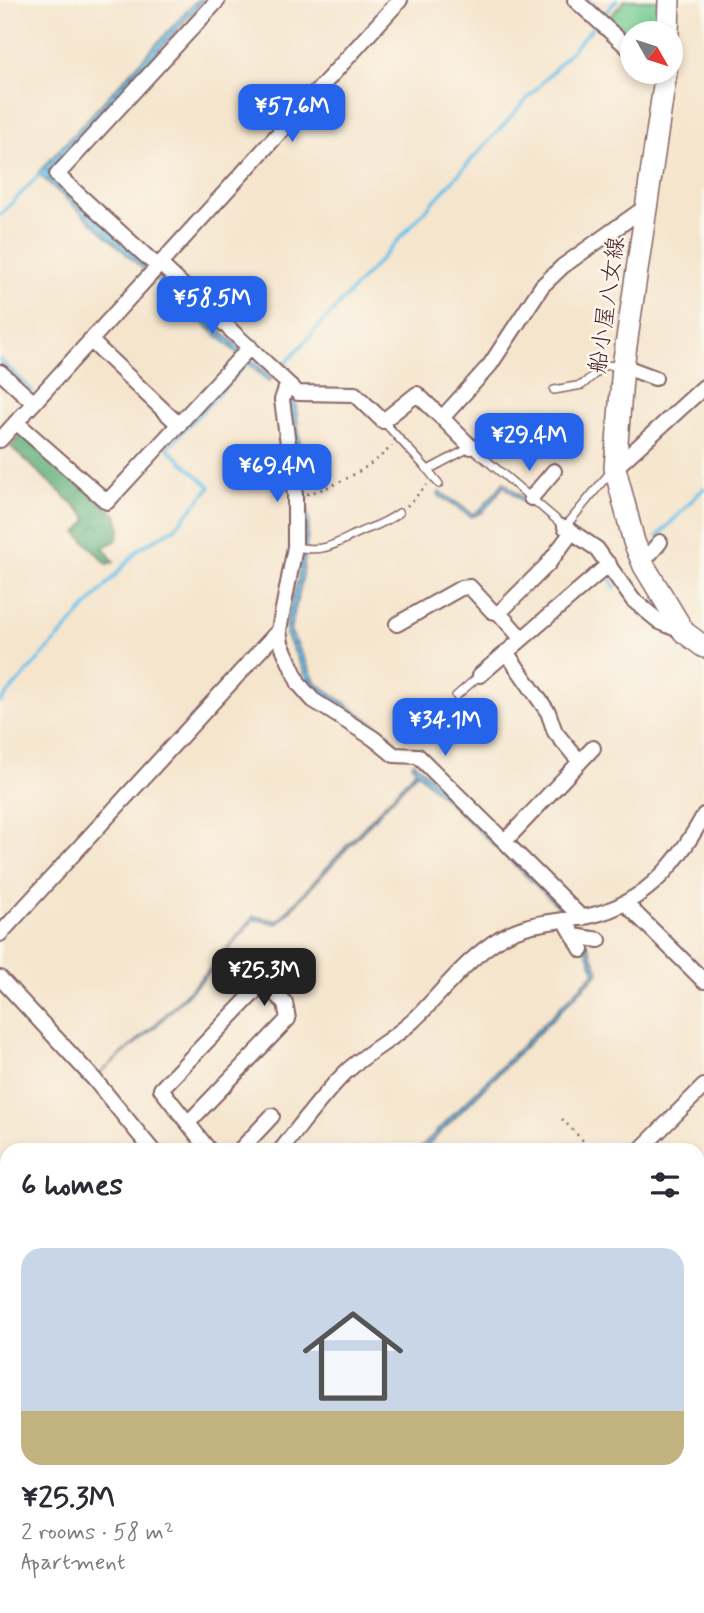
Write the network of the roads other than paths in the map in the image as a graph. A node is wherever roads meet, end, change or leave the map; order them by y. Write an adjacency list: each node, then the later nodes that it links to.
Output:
1 (218, 0): 9 (street)
2 (400, 0): 9 (street)
3 (575, 0): 6 (street)
4 (669, 0): 5 (main road)
5 (668, 21)
6 (620, 40)
7 (661, 84): 8 (main road, 船小屋八女線)
8 (647, 206): 12 (main road, 船小屋八女線); 19 (street)
9 (158, 265): 10 (street); 11 (street)
10 (90, 340): 18 (street); 22 (street)
11 (250, 347): 15 (street); 22 (street)
12 (624, 366): 14 (street); 17 (lane); 25 (main road, 船小屋八女線)
13 (0, 372): 18 (street)
14 (655, 378)
15 (287, 385): 20 (street); 33 (street)
16 (704, 387): 25 (street)
17 (554, 390)
18 (34, 403): 21 (street)
19 (442, 418): 20 (street); 24 (street)
20 (383, 421): 26 (lane)
21 (16, 422): 22 (street); 23 (street)
22 (179, 425)
23 (0, 440)
24 (471, 447): 26 (lane); 29 (lane)
25 (615, 468): 31 (lane); 34 (main road, 船小屋八女線)
26 (428, 470): 28 (lane)
27 (554, 471): 29 (street)
28 (436, 481)
29 (531, 498): 31 (lane)
30 (399, 513): 33 (lane)
31 (568, 530): 35 (street); 36 (street)
32 (660, 542): 34 (street)
33 (295, 547): 38 (street)
34 (643, 562): 39 (main road, 船小屋八女線)
35 (609, 564): 39 (street); 40 (street)
36 (499, 612): 37 (street); 40 (street)
37 (397, 624)
38 (279, 630): 48 (street); 52 (street)
39 (684, 632): 41 (main road, 船小屋八女線)
40 (522, 639): 42 (street)
41 (704, 647)
42 (506, 652): 43 (street); 46 (street)
43 (480, 675): 44 (lane)
44 (456, 696)
45 (593, 748): 46 (street)
46 (580, 762): 48 (street)
47 (704, 815): 49 (street)
48 (505, 841): 50 (street)
49 (627, 905): 50 (street); 57 (street)
50 (582, 918): 51 (street)
51 (565, 920): 53 (street); 64 (street)
52 (0, 934)
53 (574, 936): 54 (street); 55 (street)
54 (600, 940)
55 (582, 950)
56 (0, 978): 61 (street)
57 (704, 981)
58 (704, 1086): 65 (street)
59 (272, 1116): 63 (street)
60 (188, 1123): 60 (street); 62 (street)
61 (146, 1143)
62 (204, 1143)
63 (247, 1143)
64 (287, 1143)
65 (647, 1143)

